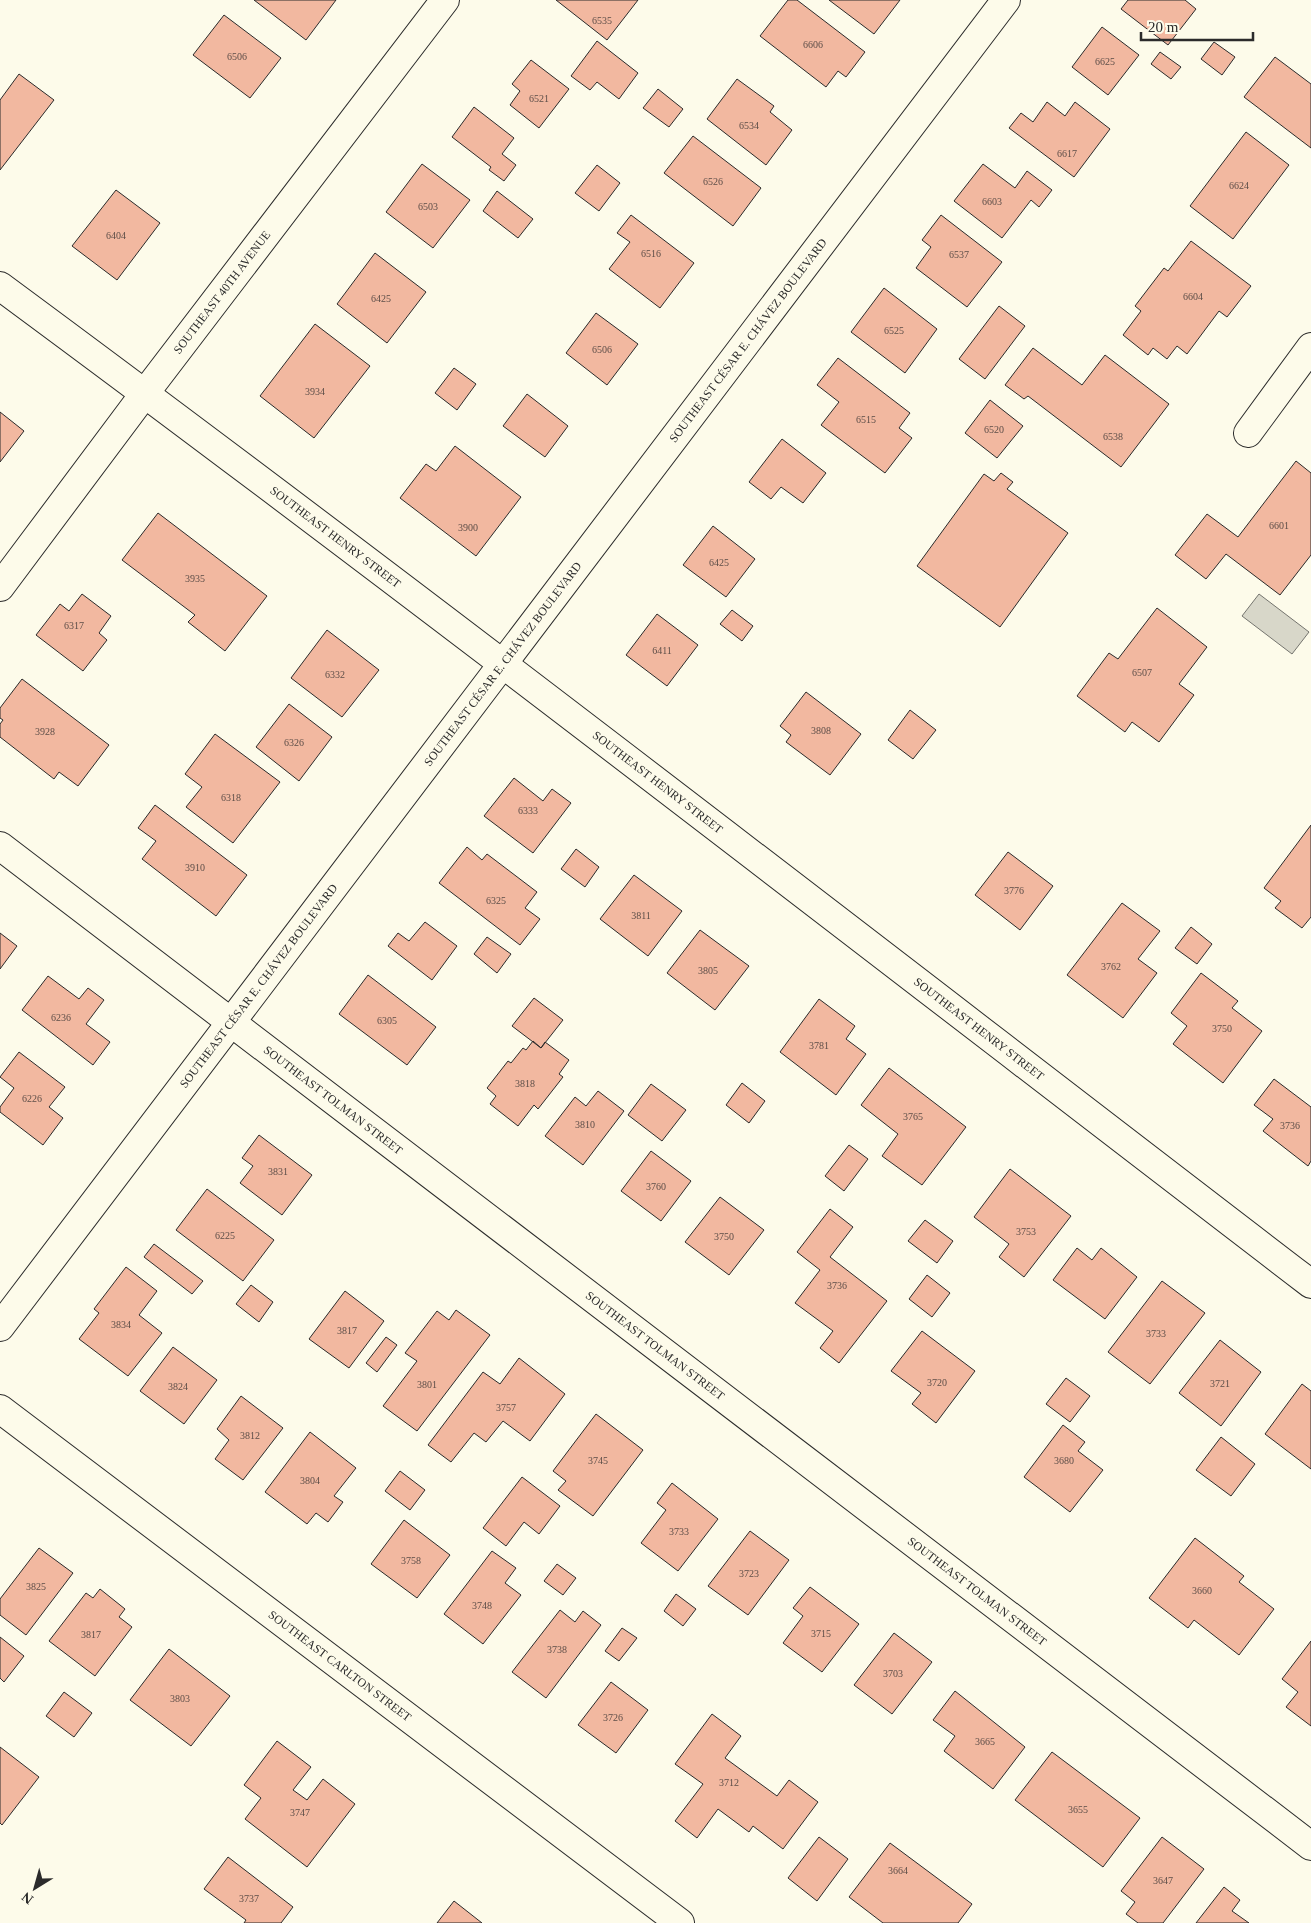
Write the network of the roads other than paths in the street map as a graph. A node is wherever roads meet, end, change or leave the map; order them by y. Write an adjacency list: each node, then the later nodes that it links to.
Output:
1 (445, 0): 5 (street, SOUTHEAST 40TH AVENUE)
2 (1006, 0): 8 (street, SOUTHEAST CÉSAR E. CHÁVEZ BOULEVARD)
3 (0, 286): 5 (street, SOUTHEAST HENRY STREET)
4 (1311, 347): 6 (street)
5 (145, 393): 7 (street, SOUTHEAST 40TH AVENUE); 8 (street, SOUTHEAST HENRY STREET)
6 (1248, 433)
7 (0, 587)
8 (502, 664): 10 (street, SOUTHEAST CÉSAR E. CHÁVEZ BOULEVARD); 11 (street, SOUTHEAST HENRY STREET)
9 (0, 846): 10 (street, SOUTHEAST TOLMAN STREET)
10 (231, 1023): 12 (street, SOUTHEAST CÉSAR E. CHÁVEZ BOULEVARD); 14 (street, SOUTHEAST TOLMAN STREET)
11 (1311, 1284)
12 (0, 1327)
13 (0, 1409): 15 (street, SOUTHEAST CARLTON STREET)
14 (1311, 1846)
15 (680, 1923)

